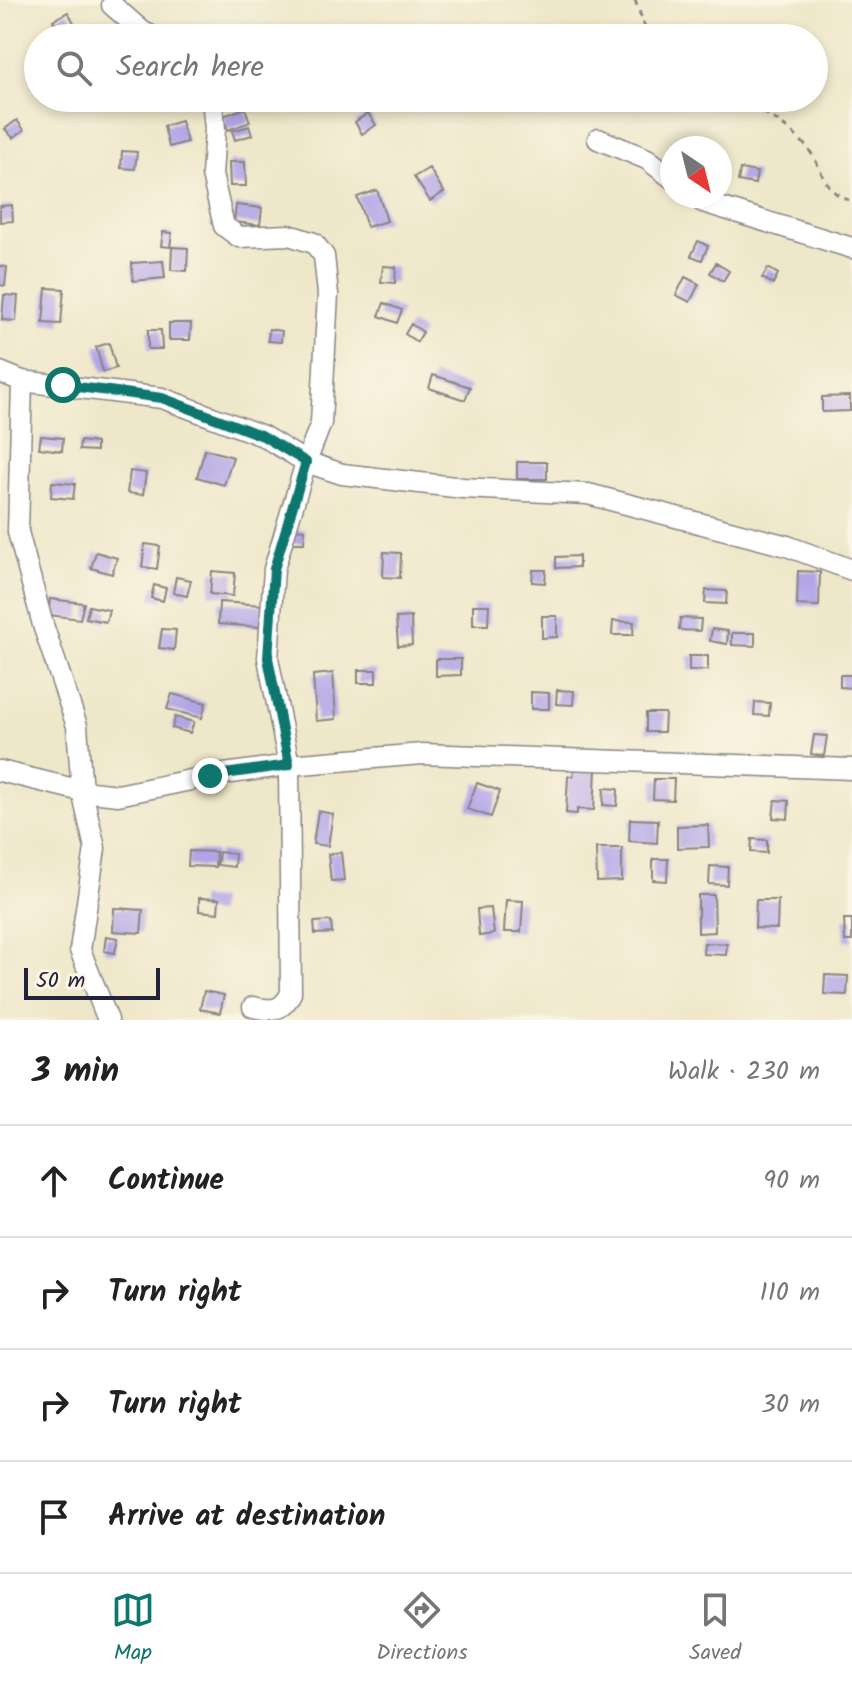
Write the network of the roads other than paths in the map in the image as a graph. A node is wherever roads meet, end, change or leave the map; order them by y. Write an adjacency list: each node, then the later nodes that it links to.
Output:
1 (112, 5): 2 (street)
2 (134, 24)
3 (213, 112): 10 (street)
4 (598, 139): 5 (street)
5 (660, 169)
6 (722, 208): 7 (street)
7 (852, 248)
8 (0, 372): 9 (street)
9 (22, 381): 10 (street); 15 (street)
10 (306, 462): 11 (street); 12 (street)
11 (852, 570)
12 (289, 765): 13 (street); 15 (street); 16 (street)
13 (852, 769)
14 (0, 771): 15 (street)
15 (82, 791): 17 (street)
16 (253, 1007)
17 (108, 1020)

